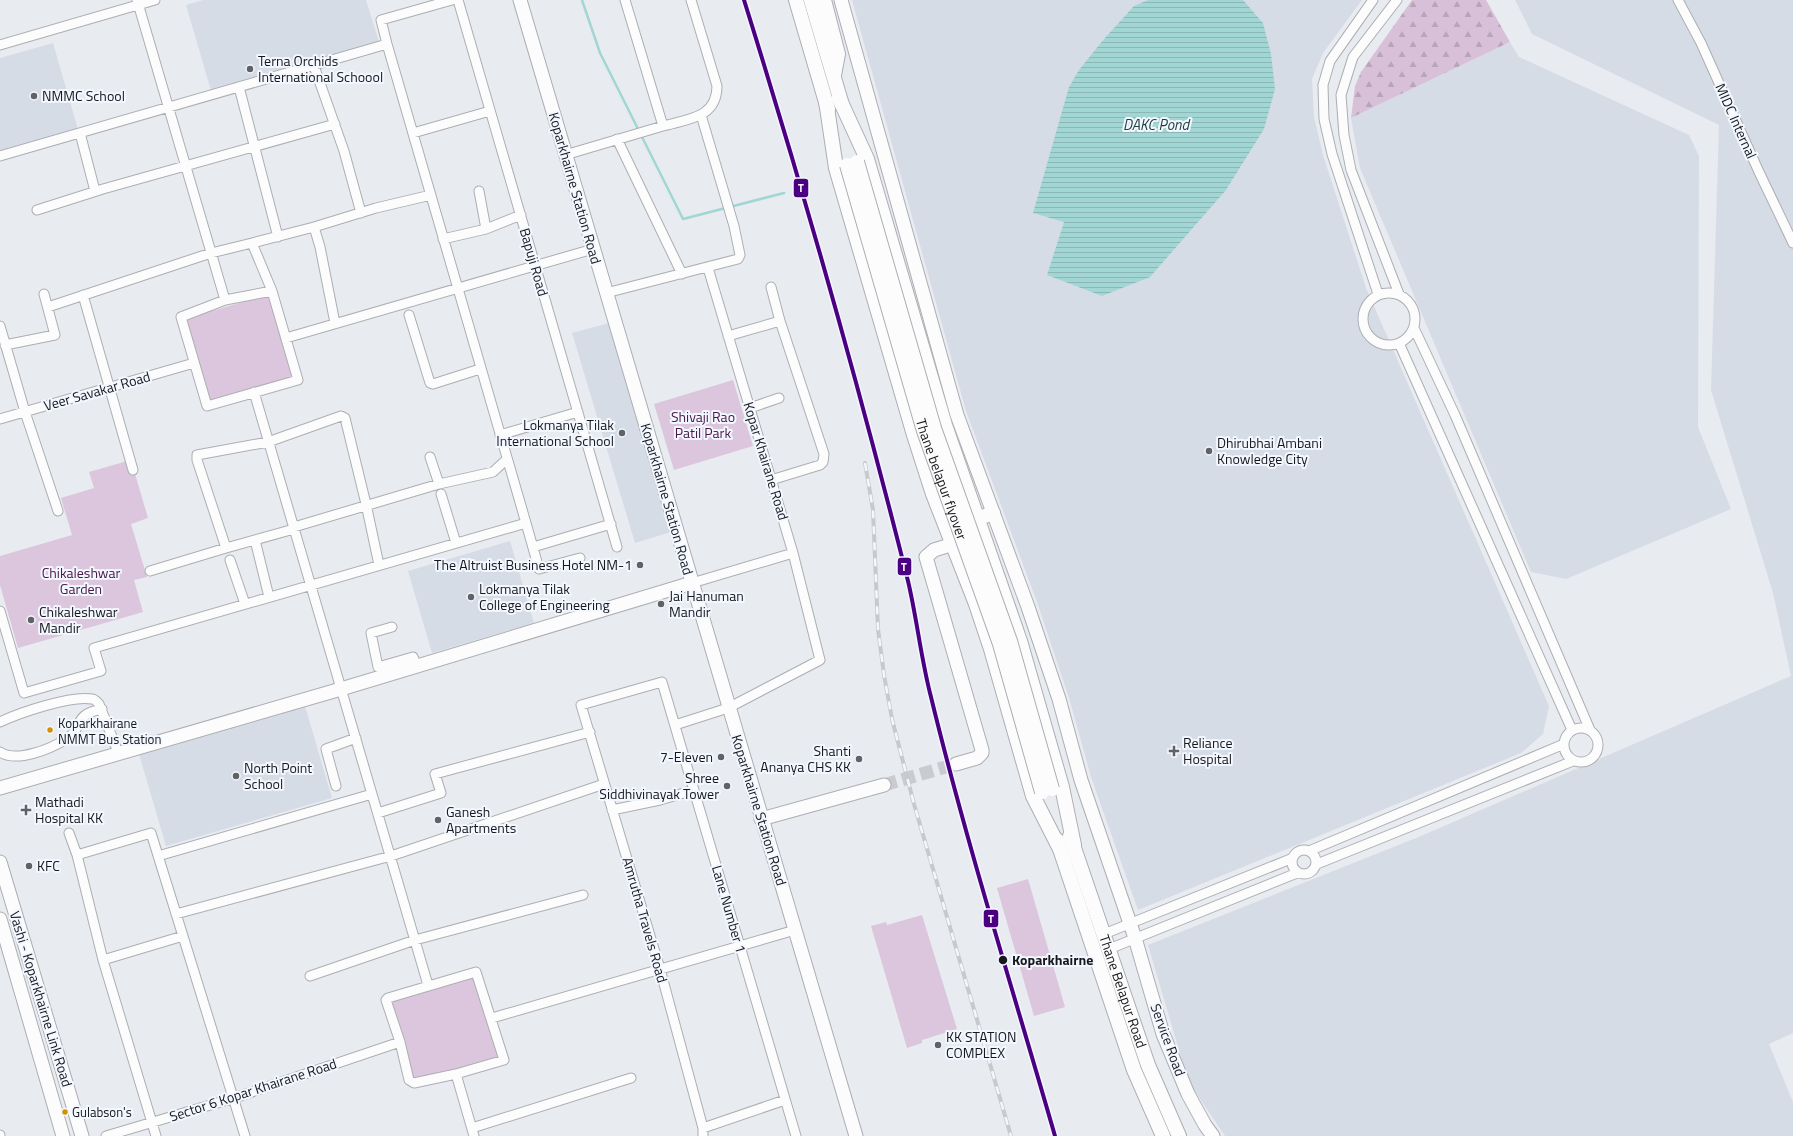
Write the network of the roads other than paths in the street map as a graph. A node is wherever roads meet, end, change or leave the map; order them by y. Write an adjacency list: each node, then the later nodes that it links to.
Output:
1 (155, 0): 14 (street)
2 (452, 0): 15 (street)
3 (458, 0): 22 (street, Bapuji Road)
4 (520, 0): 30 (street, Koparkhairne Station Road)
5 (625, 0): 25 (street)
6 (691, 0): 23 (street)
7 (796, 0): 20 (main road)
8 (811, 0): 18 (main road)
9 (824, 0): 18 (main road)
10 (841, 0): 88 (street, Service Road)
11 (1373, 0): 55 (street)
12 (1397, 0): 56 (street)
13 (1678, 0): 44 (street, MIDC Internal)
14 (138, 2): 16 (street); 21 (street)
15 (387, 44): 17 (street); 27 (street)
16 (0, 45)
17 (314, 66): 19 (street); 24 (street)
18 (834, 78): 20 (main road)
19 (239, 87): 21 (street); 29 (street)
20 (833, 100): 89 (main road); 94 (main road); 134 (main road, Thane belapur flyover, bridge)
21 (169, 108): 26 (street); 32 (street)
22 (490, 111): 27 (street); 38 (street, Bapuji Road)
23 (701, 115): 25 (street); 48 (street)
24 (335, 124): 29 (street); 37 (street)
25 (659, 127): 28 (street)
26 (80, 133): 31 (street); 33 (street)
27 (413, 133): 35 (street)
28 (617, 139): 30 (street); 49 (street)
29 (254, 145): 32 (street); 41 (street)
30 (565, 155): 45 (street, Koparkhairne Station Road)
31 (0, 156)
32 (186, 166): 33 (street); 46 (street)
33 (95, 191): 36 (street)
34 (479, 191): 40 (street)
35 (431, 195): 37 (street); 42 (street)
36 (37, 210)
37 (361, 213): 39 (street)
38 (521, 215): 40 (street); 47 (street, Bapuji Road)
39 (314, 227): 41 (street); 62 (street)
40 (486, 229): 42 (street)
41 (278, 237): 43 (street)
42 (443, 239): 51 (street)
43 (252, 243): 46 (street); 52 (street)
44 (1793, 243)
45 (593, 248): 47 (street); 53 (street, Koparkhairne Station Road)
46 (211, 253): 57 (street); 58 (street)
47 (535, 265): 51 (street); 76 (street, Bapuji Road)
48 (708, 268): 49 (street); 65 (street, Kopar Khairane Road)
49 (682, 274): 53 (street)
50 (771, 287): 61 (street)
51 (458, 288): 62 (street); 70 (street)
52 (272, 291): 58 (street); 66 (street)
53 (606, 293): 107 (street, Koparkhairne Station Road)
54 (44, 294): 59 (street)
55 (1378, 294): 56 (street); 67 (street)
56 (1400, 294): 64 (street)
57 (83, 295): 59 (street); 71 (street)
58 (225, 300): 69 (street)
59 (48, 307): 68 (street)
60 (409, 315): 70 (street)
61 (780, 321): 65 (street); 83 (street)
62 (335, 323): 66 (street)
63 (0, 326): 68 (street)
64 (1414, 328): 67 (street); 121 (street)
65 (728, 336): 74 (street, Kopar Khairane Road)
66 (286, 338): 72 (street)
67 (1399, 343): 120 (street)
68 (5, 345): 75 (street)
69 (194, 363): 71 (street, Veer Savakar Road); 72 (street)
70 (480, 369): 78 (street)
71 (109, 387): 75 (street, Veer Savakar Road); 82 (street)
72 (254, 392): 79 (street)
73 (779, 398): 74 (street)
74 (750, 408): 83 (street, Kopar Khairane Road)
75 (25, 412): 77 (street, Veer Savakar Road); 87 (street)
76 (578, 412): 78 (street); 91 (street, Bapuji Road)
77 (0, 419)
78 (500, 434): 81 (street)
79 (268, 442): 86 (street); 93 (street); 101 (street)
80 (430, 457): 84 (street)
81 (507, 459): 84 (street); 90 (street)
82 (134, 470)
83 (771, 480): 102 (street, Kopar Khairane Road)
84 (439, 484): 86 (street)
85 (441, 494): 97 (street)
86 (366, 504): 93 (street); 105 (street)
87 (58, 511)
88 (993, 513): 89 (main road); 92 (street, Service Road)
89 (977, 519): 94 (main road); 95 (main road)
90 (526, 523): 97 (street); 99 (street)
91 (611, 524): 99 (street); 100 (street, Bapuji Road)
92 (998, 527): 95 (street); 153 (street, Service Road)
93 (294, 528): 96 (street); 108 (street)
94 (948, 530): 98 (main road)
95 (983, 533): 98 (street); 140 (main road)
96 (255, 540): 101 (street); 109 (street)
97 (456, 544): 105 (street)
98 (953, 545): 128 (street); 141 (main road)
99 (533, 547): 103 (street)
100 (617, 547)
101 (226, 548): 106 (street)
102 (793, 553): 107 (street); 116 (street, Kopar Khairane Road)
103 (580, 558)
104 (230, 560): 110 (street)
105 (379, 566): 108 (street)
106 (150, 571)
107 (692, 583): 113 (street); 116 (street, Koparkhairne Station Road)
108 (311, 585): 109 (street); 115 (street)
109 (269, 597): 110 (street)
110 (245, 604): 111 (street)
111 (0, 611)
112 (392, 627): 113 (street)
113 (380, 673): 115 (street)
114 (662, 682): 119 (street, Lane Number 1); 122 (street, Amrutha Travels Road)
115 (341, 689): 123 (street); 126 (street)
116 (728, 708): 119 (street); 138 (street, Koparkhairne Station Road)
117 (102, 709): 118 (street); 125 (street); 126 (street)
118 (0, 722)
119 (674, 725): 133 (street, Lane Number 1)
120 (1572, 730): 121 (street); 124 (street)
121 (1590, 730): 127 (street)
122 (590, 732): 129 (street, Amrutha Travels Road); 137 (street)
123 (356, 738): 131 (street); 135 (street)
124 (1564, 744): 127 (street); 142 (street)
125 (0, 752)
126 (118, 752): 132 (street)
127 (1573, 760): 148 (street)
128 (956, 764)
129 (604, 784): 136 (street, Amrutha Travels Road); 145 (street)
130 (884, 785): 138 (street)
131 (336, 786)
132 (0, 788)
133 (694, 790): 136 (street); 159 (street, Lane Number 1)
134 (1047, 791): 140 (main road); 141 (main road)
135 (372, 794): 137 (street); 144 (street)
136 (612, 810): 162 (street, Amrutha Travels Road)
137 (378, 813): 145 (street)
138 (762, 819): 154 (street, Koparkhairne Station Road)
139 (69, 833): 143 (street)
140 (1074, 845): 155 (main road, Thane Belapur Road)
141 (1060, 849): 181 (main road, Thane Belapur Road)
142 (1309, 851): 146 (street); 148 (street)
143 (77, 855): 144 (street); 161 (street)
144 (158, 856): 151 (street)
145 (391, 856): 151 (street); 158 (street)
146 (1293, 858): 149 (street); 153 (street)
147 (0, 862): 175 (street, Vashi - Koparkhairne Link Road)
148 (1317, 864): 149 (street)
149 (1297, 873): 157 (street)
150 (583, 896): 158 (street)
151 (176, 914): 156 (street)
152 (0, 919): 174 (street, Vashi - Koparkhairne Link Road)
153 (1130, 924): 155 (street); 157 (street, Service Road)
154 (795, 930): 159 (street); 180 (street, Koparkhairne Station Road)
155 (1104, 934): 160 (main road, Thane Belapur Road)
156 (183, 936): 161 (street); 169 (street)
157 (1135, 938): 160 (street); 183 (street, Service Road)
158 (415, 940): 163 (street); 164 (street)
159 (740, 946): 162 (street); 170 (street, Lane Number 1)
160 (1109, 949): 182 (main road, Thane Belapur Road)
161 (103, 960): 171 (street)
162 (660, 969): 165 (street); 173 (street, Amrutha Travels Road)
163 (310, 976)
164 (428, 985): 165 (street); 166 (street)
165 (492, 1018): 167 (street)
166 (400, 1042): 167 (street); 169 (street, Sector 6 Kopar Khairane Road)
167 (456, 1074): 172 (street)
168 (631, 1078): 172 (street)
169 (234, 1098): 171 (street, Sector 6 Kopar Khairane Road); 178 (street)
170 (785, 1100): 173 (street); 179 (street, Lane Number 1)
171 (152, 1123): 176 (street, Sector 6 Kopar Khairane Road); 177 (street)
172 (473, 1132)
173 (702, 1134)
174 (63, 1136)
175 (82, 1136)
176 (106, 1136)
177 (156, 1136)
178 (245, 1136)
179 (796, 1136)
180 (856, 1136)
181 (1163, 1136)
182 (1179, 1136)
183 (1213, 1136)

